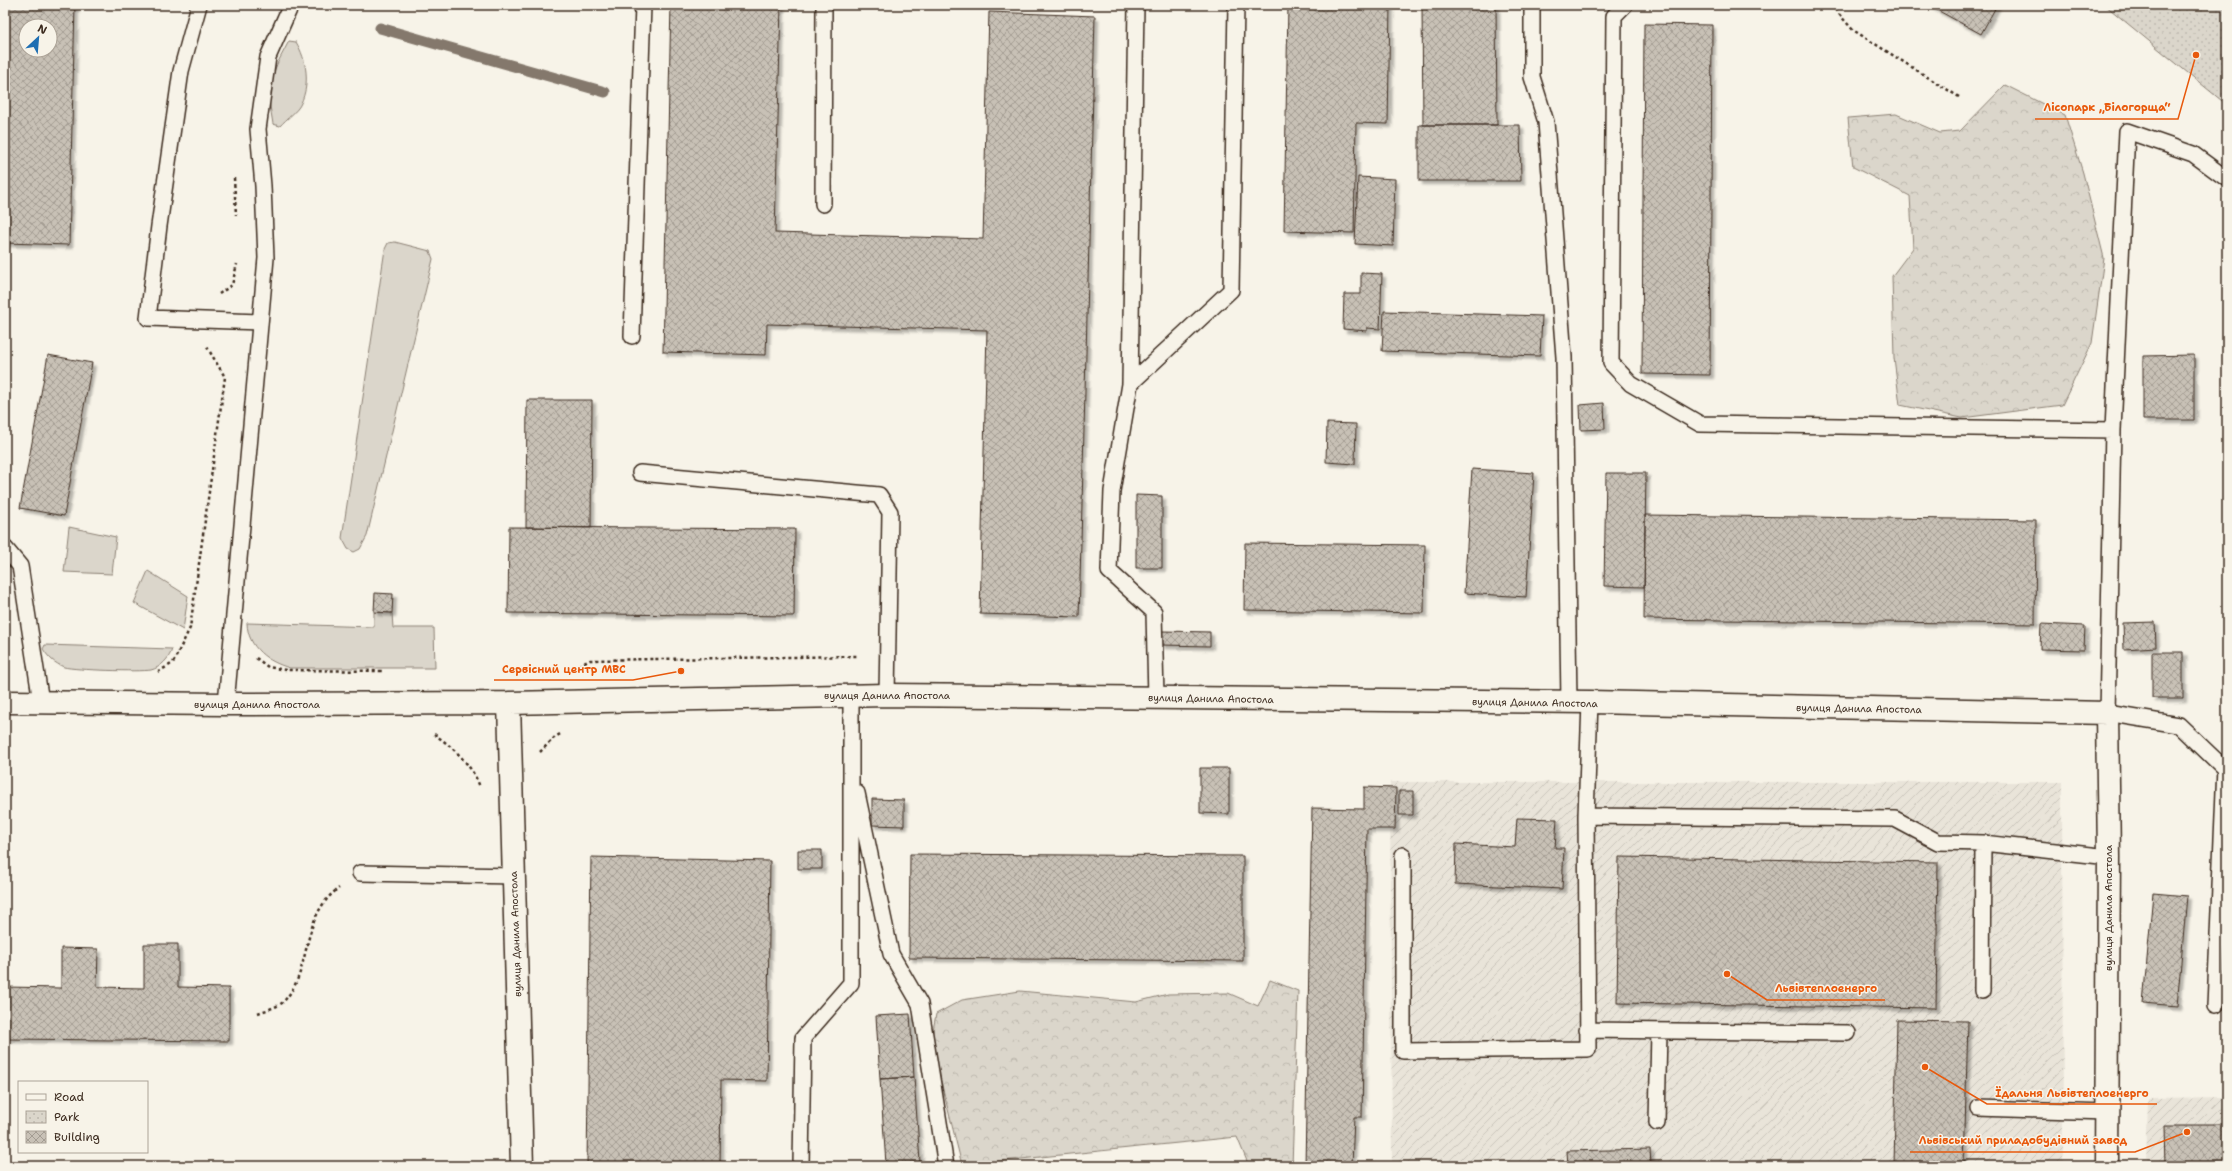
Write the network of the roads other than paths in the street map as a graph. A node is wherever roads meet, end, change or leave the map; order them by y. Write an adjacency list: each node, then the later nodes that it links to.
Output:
1 (199, 5): 11 (lane)
2 (291, 5): 11 (lane)
3 (643, 5): 12 (lane)
4 (824, 5): 10 (lane)
5 (1136, 5): 13 (lane)
6 (1236, 5): 13 (lane)
7 (1532, 5): 22 (lane)
8 (1625, 5): 14 (lane)
9 (2227, 179): 14 (lane)
10 (823, 204)
11 (260, 322): 24 (lane)
12 (632, 336)
13 (1130, 384): 19 (lane)
14 (2113, 430): 25 (lane)
15 (640, 473): 18 (lane)
16 (5, 548): 21 (lane)
17 (851, 694): 18 (street, вулиця Данила Апостола); 23 (street, вулиця Данила Апостола); 26 (lane)
18 (887, 694): 19 (street, вулиця Данила Апостола)
19 (1156, 698): 22 (street, вулиця Данила Апостола)
20 (5, 702): 21 (street, вулиця Данила Апостола)
21 (41, 702): 24 (street, вулиця Данила Апостола)
22 (1579, 702): 25 (street, вулиця Данила Апостола); 28 (lane)
23 (509, 703): 24 (street, вулиця Данила Апостола); 33 (street, вулиця Данила Апостола)
24 (226, 704)
25 (2107, 713): 27 (lane); 31 (street, вулиця Данила Апостола)
26 (851, 761): 43 (lane); 44 (lane)
27 (2226, 769): 35 (lane)
28 (1586, 816): 29 (lane); 36 (lane)
29 (1983, 843): 31 (lane); 34 (lane)
30 (1403, 855): 36 (lane)
31 (2109, 857): 40 (street, вулиця Данила Апостола)
32 (360, 873): 33 (lane)
33 (514, 876): 42 (street, вулиця Данила Апостола)
34 (1982, 991)
35 (2215, 1006)
36 (1587, 1030): 37 (lane)
37 (1658, 1031): 38 (lane); 41 (lane)
38 (1848, 1033)
39 (1978, 1108): 40 (lane)
40 (2107, 1112): 45 (street, вулиця Данила Апостола)
41 (1656, 1123)
42 (522, 1166)
43 (801, 1166)
44 (946, 1166)
45 (2107, 1166)

